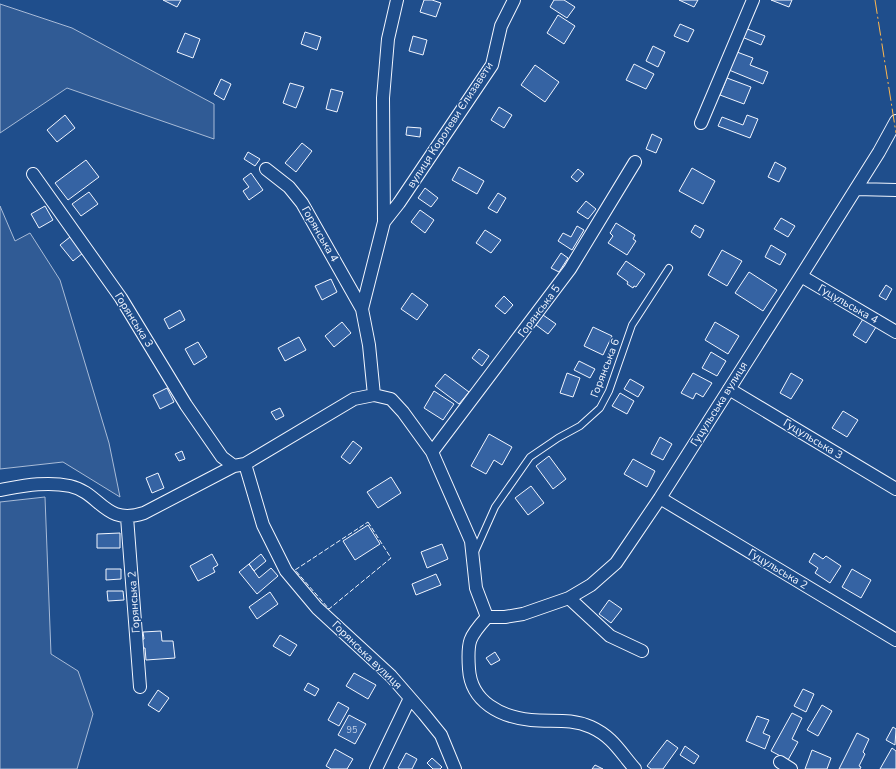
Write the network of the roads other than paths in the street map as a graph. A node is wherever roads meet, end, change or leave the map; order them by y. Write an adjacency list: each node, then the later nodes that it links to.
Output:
1 (397, 0): 11 (street)
2 (514, 0): 11 (street, вулиця Королеви Єлизавети)
3 (753, 0): 5 (street)
4 (896, 121): 9 (street, Гуцульська вулиця)
5 (701, 123)
6 (635, 162): 18 (street, Горянська 5)
7 (266, 169): 14 (street, Горянська 4)
8 (33, 174): 19 (street, Горянська 3)
9 (856, 189): 10 (street); 13 (street, Гуцульська вулиця)
10 (896, 190)
11 (384, 222): 14 (street)
12 (669, 268): 24 (lane, Горянська 6)
13 (801, 276): 15 (street, Гуцульська 4); 16 (street, Гуцульська вулиця)
14 (362, 309): 17 (street)
15 (896, 332)
16 (729, 389): 20 (street, Гуцульська 3); 22 (street, Гуцульська вулиця)
17 (374, 395): 18 (street); 19 (street)
18 (432, 452): 24 (street)
19 (240, 465): 23 (street); 30 (street, Горянська вулиця)
20 (896, 489)
21 (0, 490): 23 (street)
22 (660, 498): 25 (street, Гуцульська вулиця); 27 (street, Гуцульська 2)
23 (127, 517): 29 (street, Горянська 2)
24 (474, 556): 26 (street)
25 (569, 598): 26 (street, Гуцульська вулиця); 28 (street)
26 (487, 617): 32 (street)
27 (896, 640)
28 (642, 651)
29 (140, 687)
30 (410, 698): 33 (street); 34 (street, Горянська вулиця)
31 (780, 762): 35 (street)
32 (634, 768)
33 (376, 769)
34 (455, 769)
35 (791, 769)

